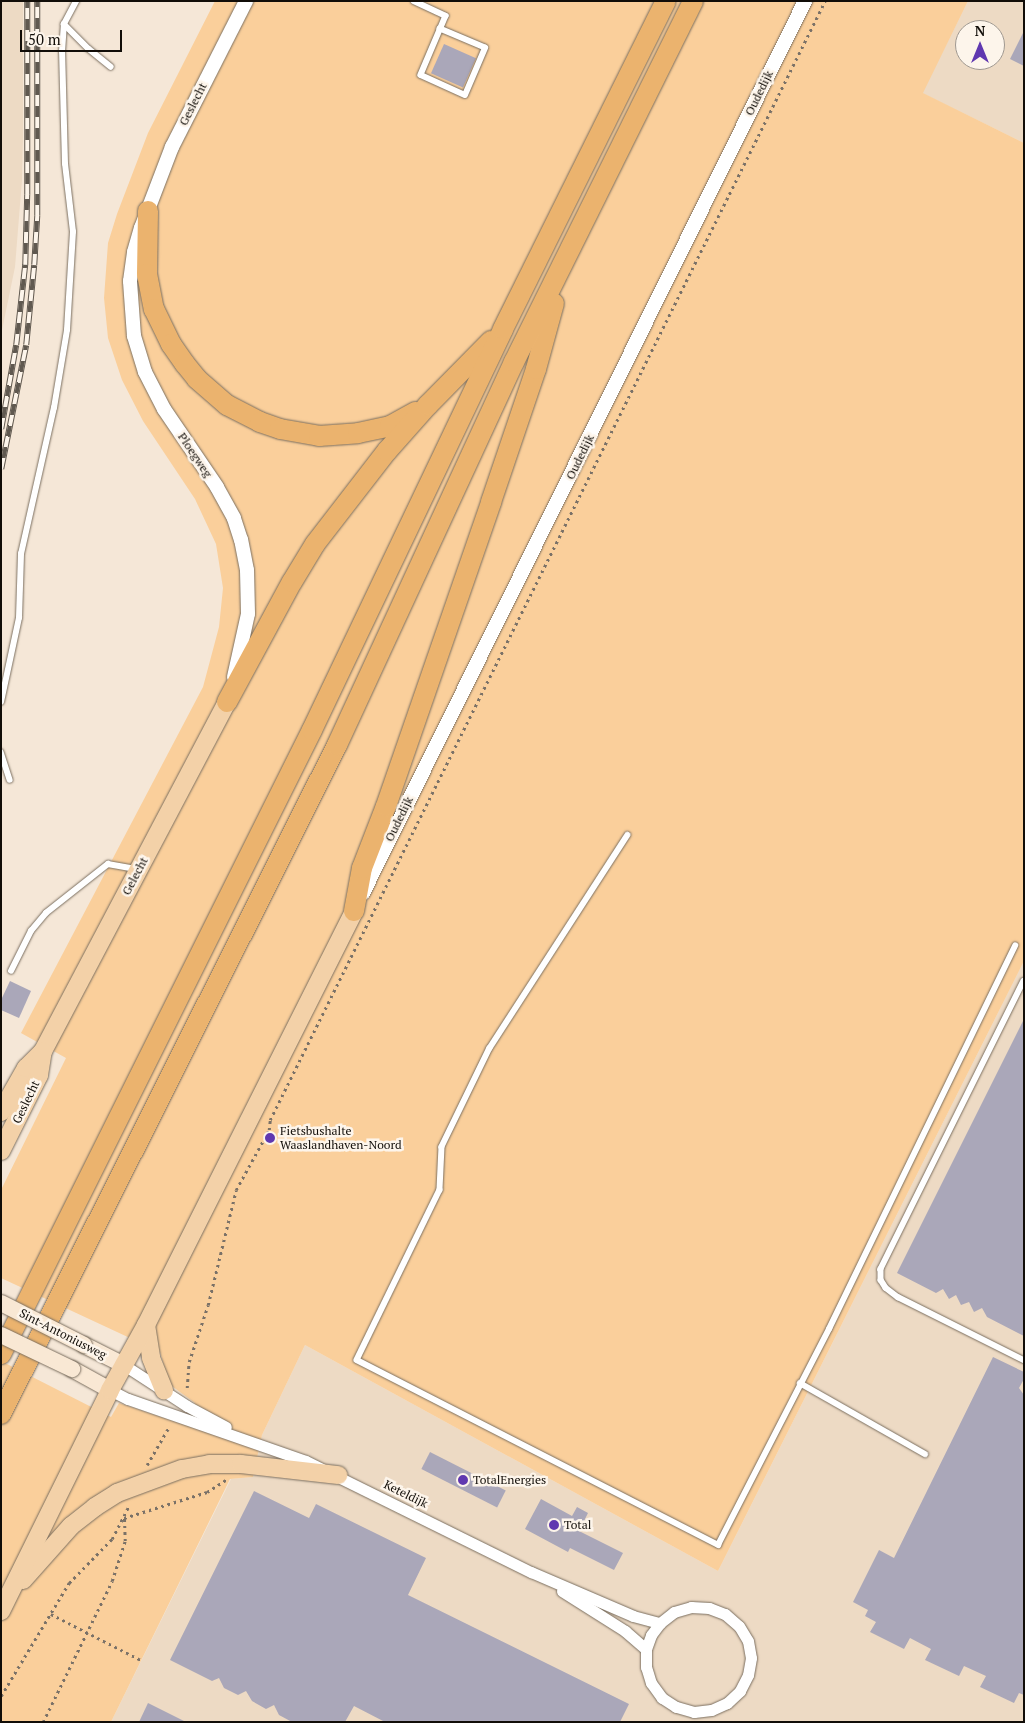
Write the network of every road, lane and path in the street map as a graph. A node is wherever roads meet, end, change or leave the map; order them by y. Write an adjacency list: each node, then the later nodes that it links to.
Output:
1 (76, 1): 8 (lane)
2 (246, 1): 11 (street, Geslecht)
3 (414, 1): 9 (lane)
4 (666, 1): 13 (highway)
5 (693, 1): 12 (highway)
6 (805, 1): 21 (street, Oudedijk)
7 (825, 1): 35 (path)
8 (64, 24): 10 (lane); 15 (lane)
9 (440, 29): 9 (lane)
10 (111, 67)
11 (148, 211): 14 (highway); 16 (street, Ploegweg)
12 (566, 258): 21 (highway); 38 (highway)
13 (503, 329): 14 (highway); 31 (highway)
14 (428, 405): 16 (highway)
15 (1, 702)
16 (227, 702): 20 (main road, Gelecht)
17 (1, 752): 18 (lane)
18 (10, 780)
19 (628, 835): 34 (lane)
20 (138, 870): 23 (lane); 25 (main road, Gelecht)
21 (354, 912): 29 (main road)
22 (1015, 946): 34 (lane)
23 (12, 971)
24 (1024, 981): 32 (lane)
25 (43, 1051): 26 (main road); 27 (main road, Geslecht)
26 (1, 1112)
27 (1, 1151)
28 (1, 1303): 33 (main road, Sint-Antoniusweg, bridge)
29 (146, 1325): 33 (main road); 37 (main road)
30 (1, 1336): 36 (main road, bridge)
31 (1, 1354)
32 (1024, 1360)
33 (124, 1365): 36 (main road); 37 (street, Keteldijk)
34 (800, 1384): 41 (lane)
35 (187, 1388)
36 (110, 1390): 40 (street, Keteldijk); 48 (main road)
37 (164, 1390): 40 (street, Keteldijk)
38 (1, 1414)
39 (169, 1427): 42 (path)
40 (266, 1447): 43 (street, Keteldijk)
41 (925, 1454)
42 (146, 1469)
43 (338, 1475): 47 (street, Keteldijk); 48 (main road)
44 (230, 1477): 46 (path)
45 (131, 1501): 46 (path)
46 (124, 1518): 49 (path); 51 (path)
47 (531, 1572): 50 (street, Keteldijk); 52 (street, Keteldijk)
48 (5, 1604)
49 (51, 1614): 51 (path); 54 (path)
50 (660, 1623): 52 (street); 52 (street)
51 (87, 1634): 53 (path); 55 (path)
52 (646, 1649)
53 (141, 1660)
54 (1, 1696)
55 (43, 1722)

